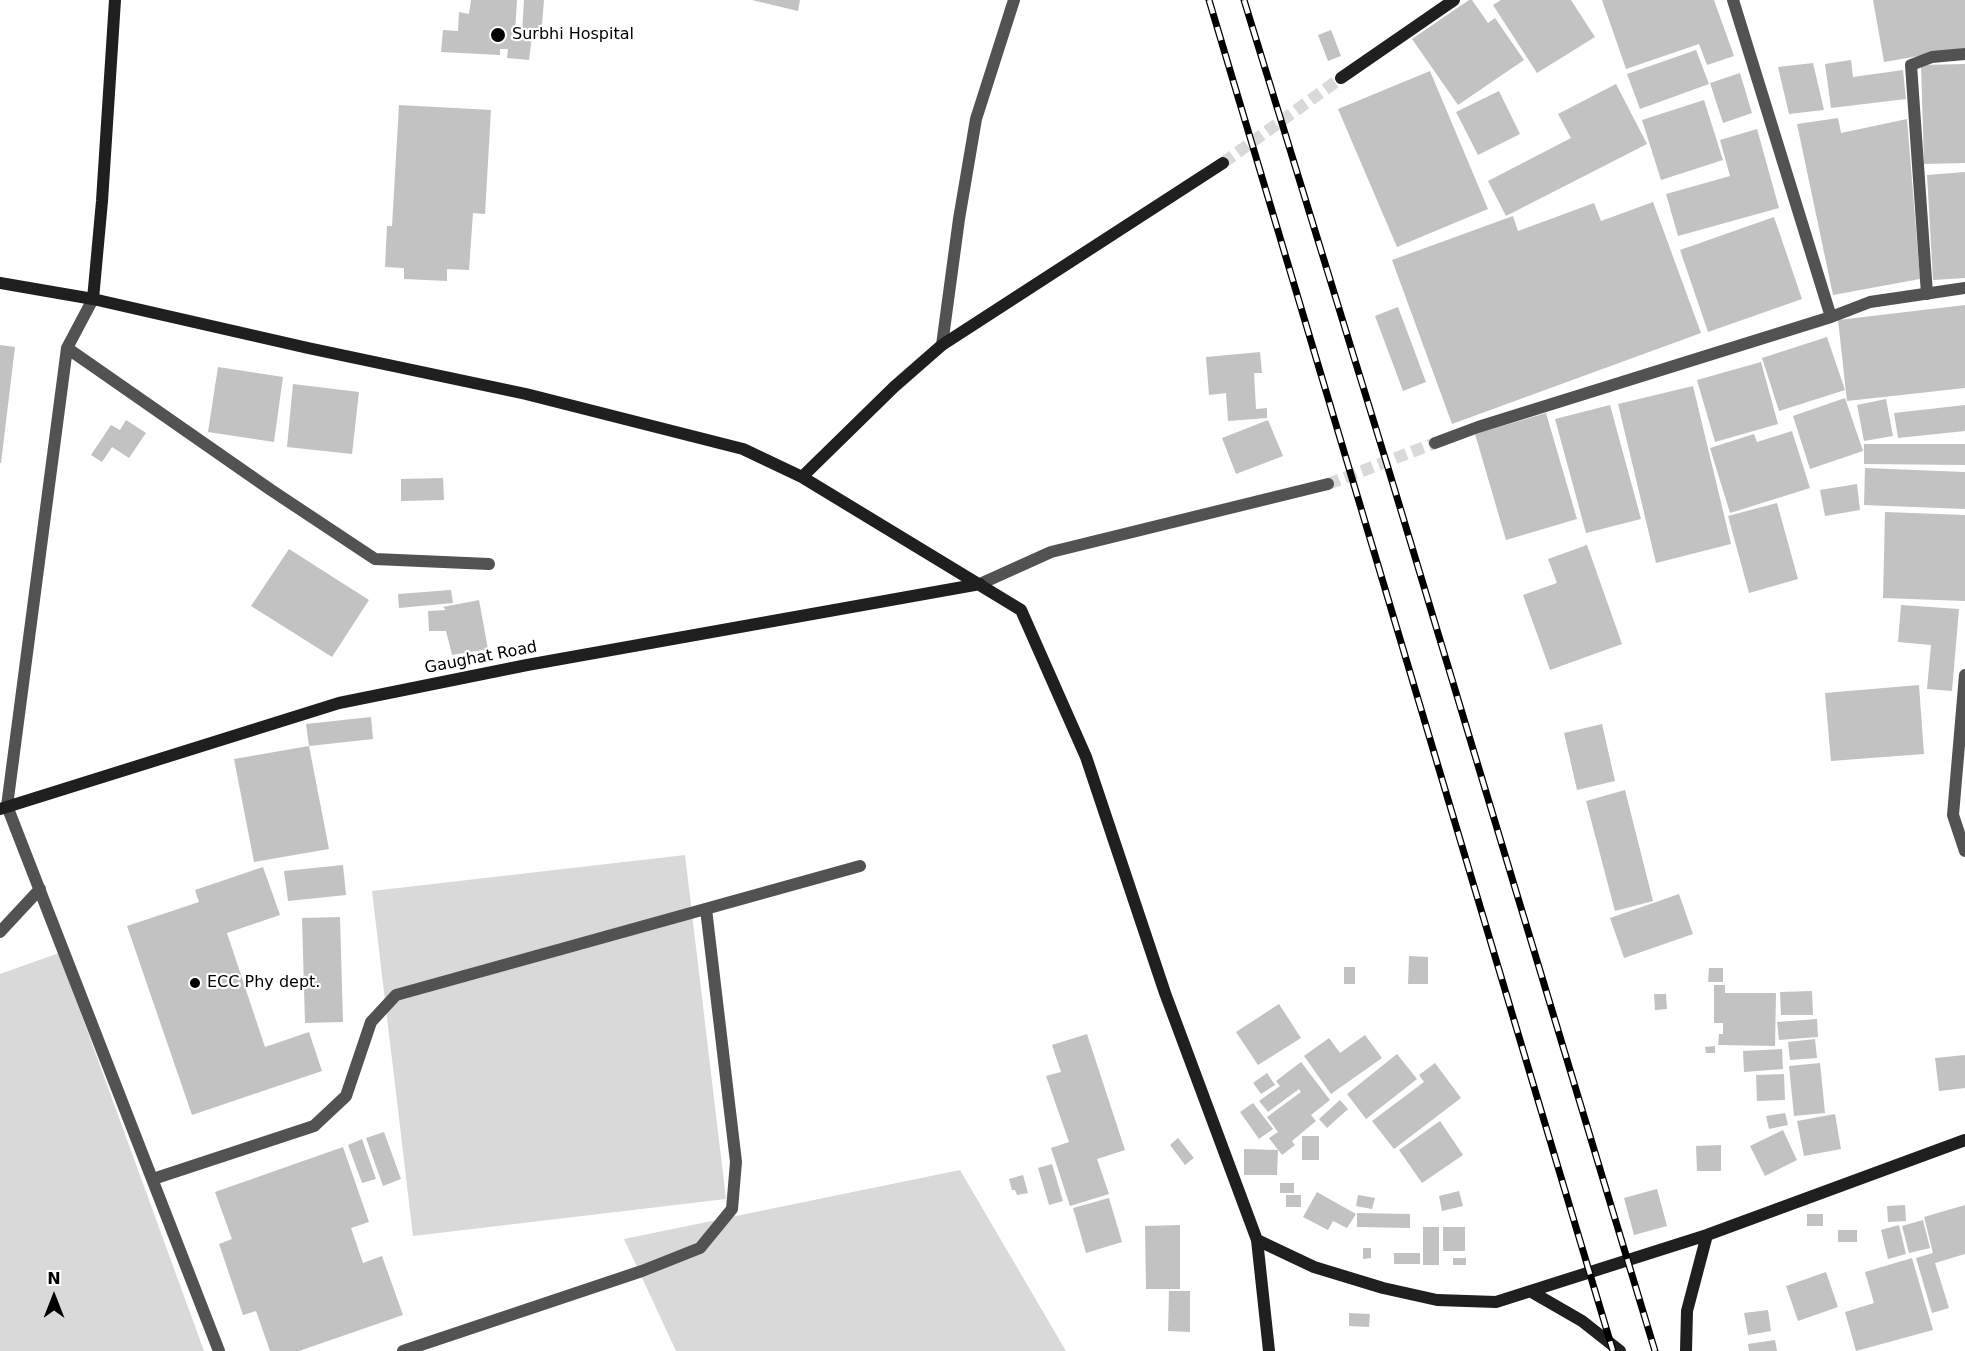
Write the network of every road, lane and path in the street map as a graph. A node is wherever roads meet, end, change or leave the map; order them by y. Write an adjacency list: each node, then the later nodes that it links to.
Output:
1 (115, 0): 11 (main road)
2 (1014, 0): 13 (street)
3 (1454, 0): 6 (main road)
4 (1733, 0): 12 (street)
5 (1965, 54): 10 (street)
6 (1341, 78)
7 (1223, 163): 13 (main road)
8 (0, 283): 11 (main road)
9 (1965, 288): 10 (street)
10 (1927, 294): 12 (street)
11 (93, 299): 14 (street); 16 (main road)
12 (1831, 317): 15 (street)
13 (942, 345): 16 (main road)
14 (67, 348): 18 (street); 21 (street)
15 (1435, 443)
16 (802, 477): 19 (main road)
17 (1328, 484): 19 (street)
18 (489, 564)
19 (980, 584): 21 (main road, Gaughat Road); 30 (main road)
20 (1965, 675): 22 (street)
21 (3, 808): 24 (street)
22 (1965, 851)
23 (860, 866): 25 (street)
24 (40, 889): 26 (street); 28 (street)
25 (706, 909): 28 (street); 33 (street)
26 (0, 932)
27 (1965, 1140): 29 (main road)
28 (153, 1179): 32 (street)
29 (1707, 1235): 31 (main road); 36 (main road)
30 (1257, 1240): 31 (main road); 34 (main road)
31 (1530, 1292): 35 (main road)
32 (219, 1351)
33 (403, 1351)
34 (1269, 1351)
35 (1620, 1351)
36 (1686, 1351)

